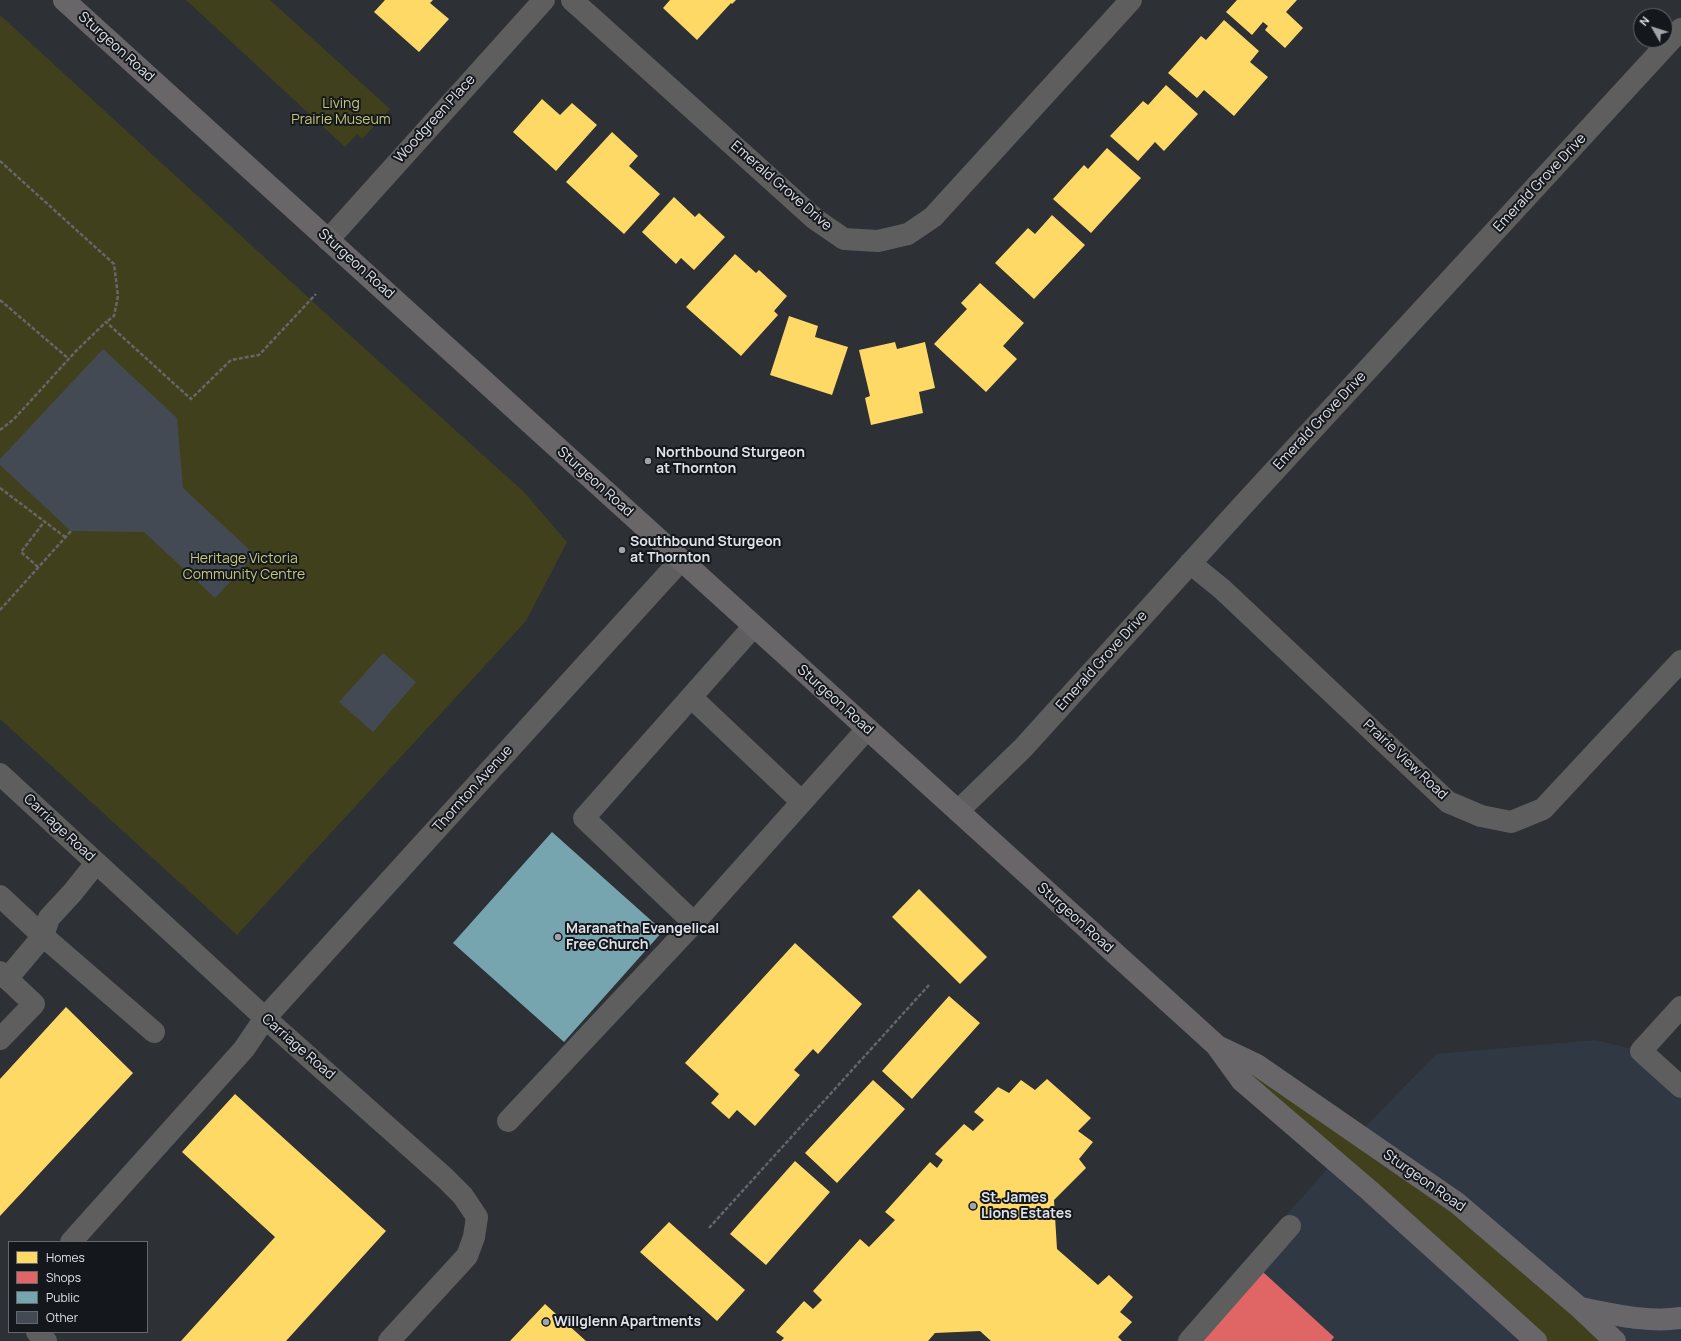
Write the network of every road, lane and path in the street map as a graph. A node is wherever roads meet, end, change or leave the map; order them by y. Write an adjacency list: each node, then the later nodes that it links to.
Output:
1 (64, 0): 7 (main road, Sturgeon Road)
2 (544, 0): 7 (street, Woodgreen Place)
3 (572, 0): 4 (street, Emerald Grove Drive)
4 (1131, 0)
5 (1681, 29): 18 (street, Emerald Grove Drive)
6 (0, 161): 10 (path)
7 (328, 240): 17 (main road, Sturgeon Road)
8 (316, 294): 10 (path)
9 (0, 300): 11 (path)
10 (106, 322): 11 (path)
11 (69, 358): 12 (path)
12 (0, 430)
13 (0, 488): 14 (path)
14 (44, 522): 16 (path); 19 (path)
15 (71, 530): 16 (path)
16 (65, 537): 19 (path)
17 (681, 560): 21 (main road, Sturgeon Road); 35 (street, Thornton Avenue)
18 (1190, 563): 22 (street, Prairie View Road); 27 (street, Emerald Grove Drive)
19 (38, 567): 20 (path)
20 (0, 610)
21 (754, 627): 23 (street); 24 (main road, Sturgeon Road)
22 (1681, 661)
23 (691, 697): 26 (street); 30 (street)
24 (867, 729): 26 (street); 27 (main road, Sturgeon Road)
25 (0, 774): 28 (street, Carriage Road)
26 (802, 802): 30 (street)
27 (958, 811): 38 (main road, Sturgeon Road)
28 (96, 863): 31 (street); 35 (street, Carriage Road)
29 (0, 896): 31 (street)
30 (694, 923): 40 (street)
31 (43, 936): 32 (street); 36 (street)
32 (3, 976): 37 (street)
33 (929, 985): 42 (path)
34 (1681, 1007): 39 (street)
35 (265, 1018): 43 (street, Thornton Avenue); 48 (street, Carriage Road)
36 (154, 1032)
37 (0, 1039)
38 (1216, 1045): 44 (main road, Sturgeon Road); 50 (main road, Sturgeon Road)
39 (1681, 1088)
40 (508, 1121)
41 (1290, 1226): 49 (street)
42 (709, 1228)
43 (72, 1241)
44 (1580, 1308): 45 (main road); 51 (main road, Sturgeon Road)
45 (1681, 1318)
46 (38, 1333): 47 (street)
47 (46, 1341)
48 (389, 1341)
49 (1189, 1341)
50 (1536, 1341)
51 (1615, 1341)

